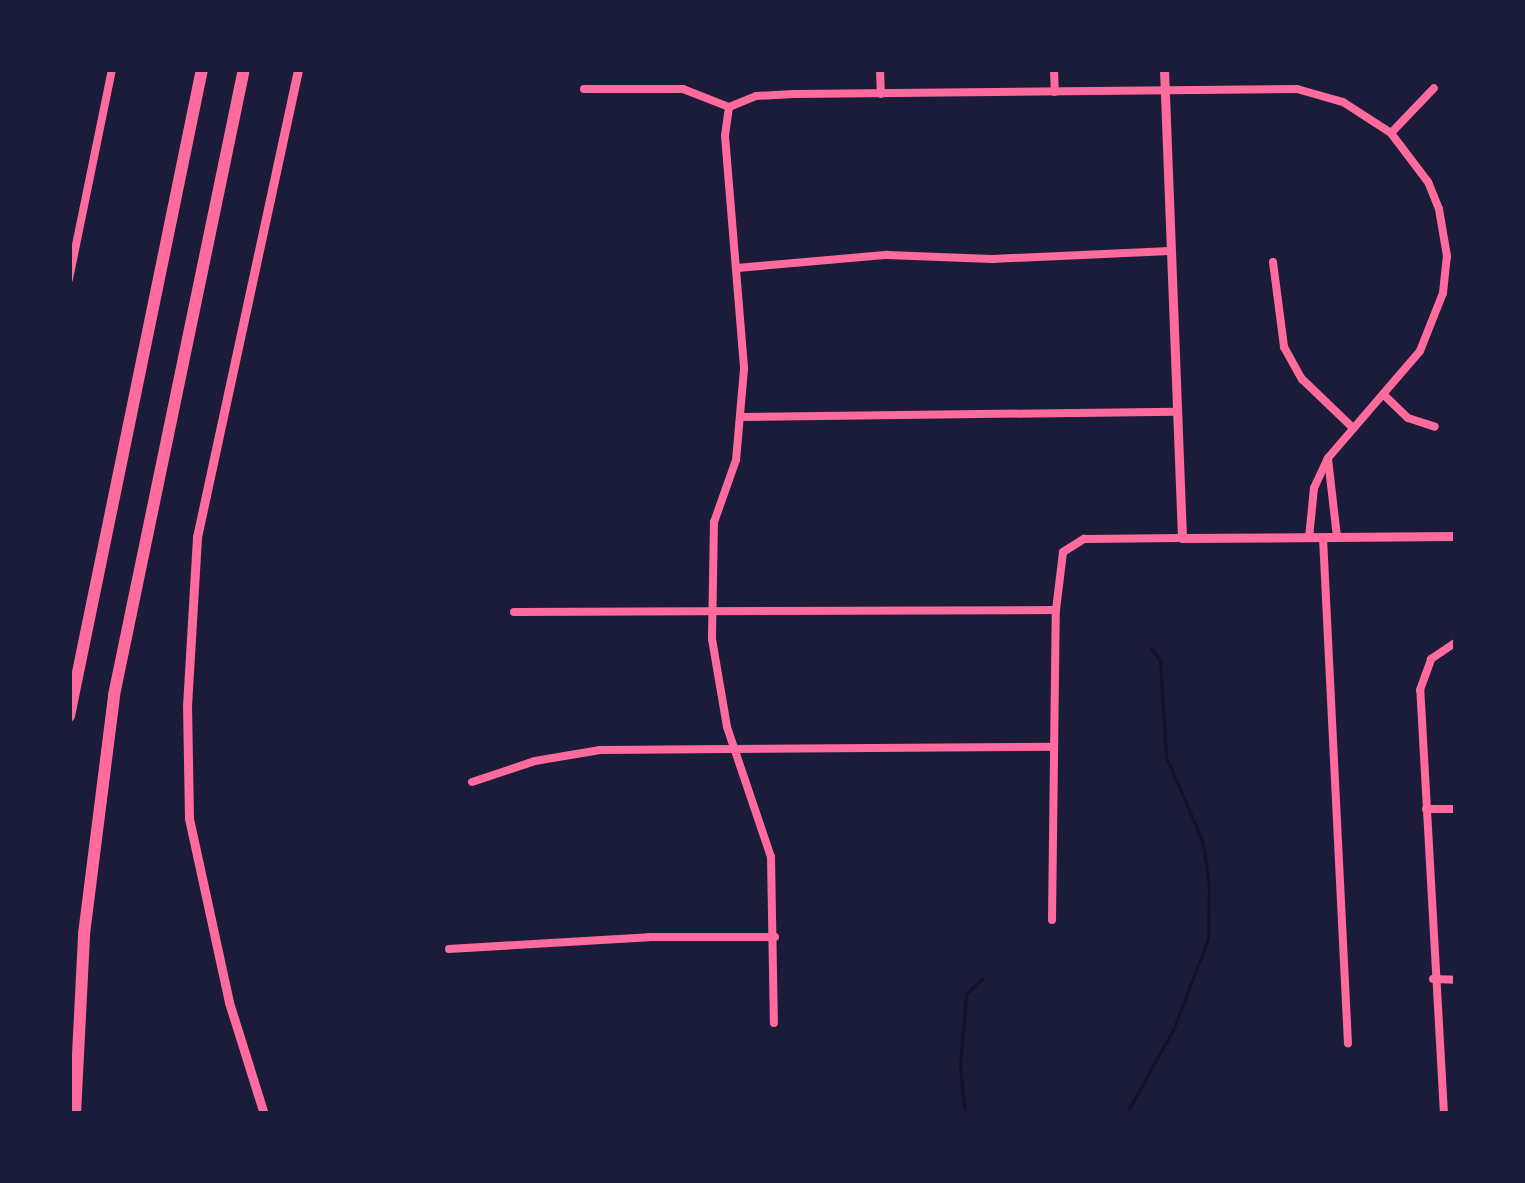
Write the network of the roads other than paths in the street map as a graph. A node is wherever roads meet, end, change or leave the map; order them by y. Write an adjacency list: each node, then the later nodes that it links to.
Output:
1 (112, 69): 18 (street)
2 (202, 69): 34 (highway)
3 (244, 69): 47 (highway)
4 (298, 69): 48 (street)
5 (880, 69): 12 (street)
6 (1054, 69): 11 (street)
7 (1164, 69): 10 (street)
8 (1434, 88): 14 (street)
9 (584, 89): 13 (street)
10 (1165, 91): 11 (street); 14 (street); 15 (street)
11 (1055, 92): 12 (street)
12 (881, 94): 13 (street)
13 (729, 107): 17 (street)
14 (1390, 133): 19 (street)
15 (1170, 251): 17 (street); 20 (street)
16 (1273, 262): 23 (street)
17 (737, 268): 21 (street)
18 (69, 279)
19 (1384, 394): 22 (street); 23 (street)
20 (1176, 412): 21 (street); 26 (street)
21 (742, 417): 32 (street)
22 (1435, 427)
23 (1353, 428): 24 (street)
24 (1328, 458): 27 (street); 29 (street)
25 (1456, 536): 29 (street)
26 (1182, 538): 27 (street); 30 (street)
27 (1309, 538): 28 (street)
28 (1323, 538): 29 (street); 46 (street)
29 (1337, 538)
30 (1056, 610): 32 (street); 35 (street)
31 (514, 612): 32 (street)
32 (711, 612): 36 (street)
33 (1456, 642): 38 (street)
34 (69, 716)
35 (1053, 747): 36 (street); 40 (street)
36 (736, 749): 37 (street); 41 (street)
37 (472, 782)
38 (1426, 809): 39 (street); 43 (street)
39 (1456, 809)
40 (1052, 920)
41 (775, 937): 42 (street); 45 (street)
42 (448, 949)
43 (1433, 980): 44 (street); 49 (street)
44 (1456, 980)
45 (774, 1023)
46 (1348, 1043)
47 (75, 1114)
48 (264, 1114)
49 (1444, 1114)

